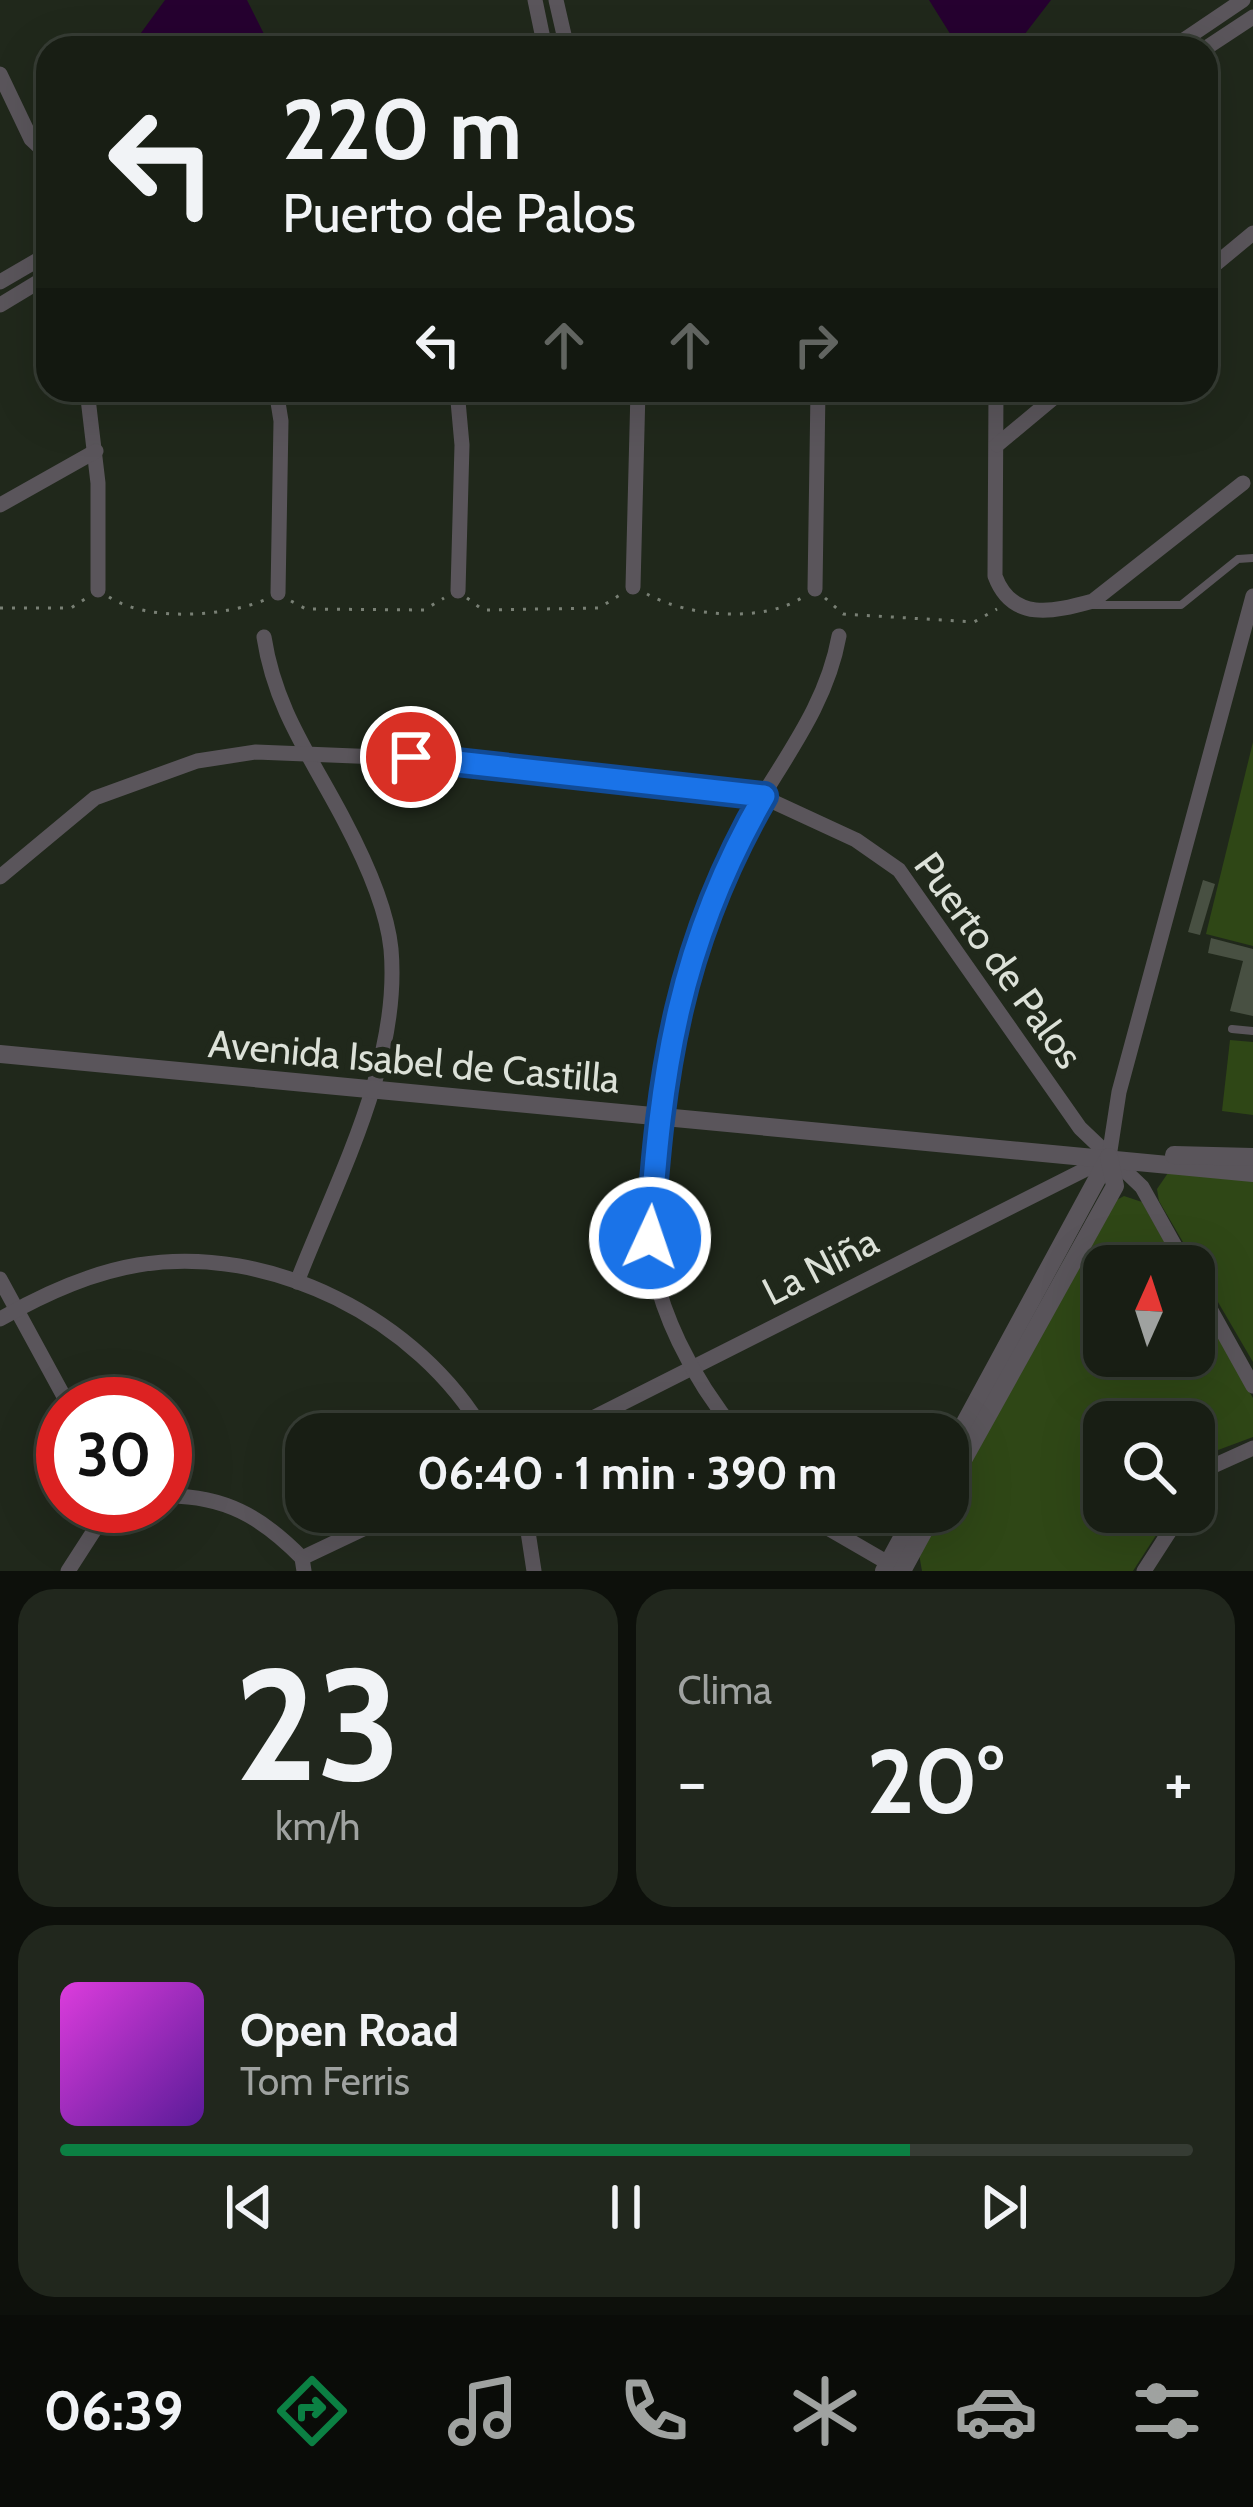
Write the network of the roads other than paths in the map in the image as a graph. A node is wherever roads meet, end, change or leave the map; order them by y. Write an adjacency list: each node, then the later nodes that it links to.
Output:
1 (536, 0): 5 (street)
2 (556, 0): 6 (street)
3 (1243, 0): 7 (street)
4 (1253, 16): 8 (street)
5 (543, 36)
6 (564, 36)
7 (1190, 36)
8 (1218, 40)
9 (0, 74): 10 (street)
10 (36, 144)
11 (1253, 232): 13 (street)
12 (36, 261): 14 (street)
13 (1218, 262)
14 (0, 281)
15 (36, 283): 16 (street)
16 (0, 305)
17 (89, 402): 25 (street)
18 (278, 402): 33 (street)
19 (458, 402): 32 (street)
20 (638, 402): 29 (street)
21 (818, 402): 30 (street)
22 (996, 402): 24 (street)
23 (1049, 402): 24 (street)
24 (997, 445): 35 (street)
25 (96, 452): 27 (street); 31 (street)
26 (1243, 483): 35 (street)
27 (0, 506)
28 (1253, 558): 35 (lane)
29 (633, 587)
30 (815, 589)
31 (98, 590)
32 (458, 591)
33 (278, 593)
34 (1253, 596): 46 (street)
35 (1078, 605)
36 (839, 635): 39 (street)
37 (264, 637): 38 (street)
38 (303, 752): 39 (street, Puerto de Palos); 40 (street, Puerto de Palos); 44 (street)
39 (764, 796): 45 (street); 46 (street, Puerto de Palos)
40 (0, 878)
41 (1232, 1029): 42 (lane)
42 (1253, 1031)
43 (0, 1054): 44 (street, Avenida Isabel de Castilla)
44 (369, 1091): 45 (street, Avenida Isabel de Castilla); 51 (street)
45 (657, 1117): 46 (street, Avenida Isabel de Castilla); 55 (street)
46 (1109, 1157): 47 (street, Avenida Isabel de Castilla); 48 (street, Avenida Isabel de Castilla); 49 (street, Puerto de Palos); 55 (street, La Niña); 61 (street); 63 (street)
47 (1253, 1157)
48 (1253, 1173)
49 (1174, 1245)
50 (0, 1279): 52 (street)
51 (297, 1282): 52 (street); 58 (street)
52 (16, 1310): 54 (street); 56 (street)
53 (1215, 1318): 57 (street)
54 (0, 1319)
55 (692, 1367): 59 (street, La Niña); 60 (street)
56 (53, 1377)
57 (1253, 1386)
58 (473, 1413)
59 (602, 1413)
60 (720, 1413)
61 (969, 1415)
62 (1253, 1448): 64 (street)
63 (969, 1449)
64 (1215, 1465)
65 (192, 1499): 73 (street)
66 (93, 1533): 75 (street)
67 (360, 1533): 73 (street)
68 (528, 1533): 76 (street)
69 (835, 1533): 74 (street)
70 (909, 1533): 74 (street)
71 (920, 1533): 74 (street)
72 (1168, 1533): 77 (street)
73 (303, 1564)
74 (896, 1569)
75 (68, 1571)
76 (534, 1571)
77 (1144, 1571)

